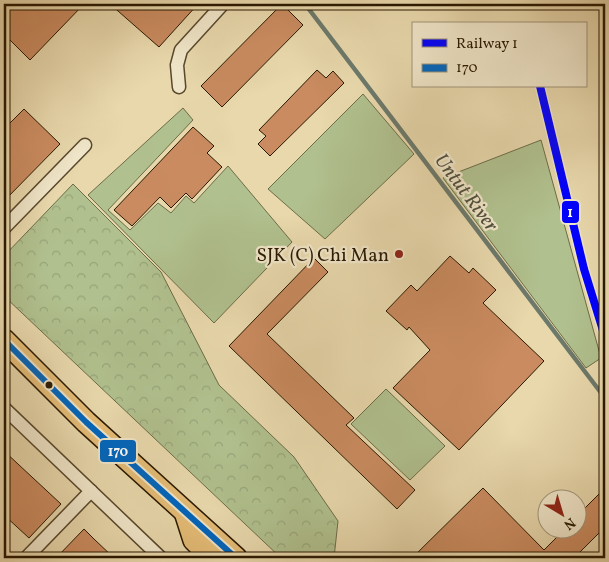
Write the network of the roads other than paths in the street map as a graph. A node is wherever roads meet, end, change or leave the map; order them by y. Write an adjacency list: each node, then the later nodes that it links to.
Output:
1 (223, 4): 2 (street)
2 (179, 87)
3 (85, 145): 4 (street)
4 (4, 228)
5 (4, 340): 8 (main road)
6 (4, 408): 7 (street)
7 (91, 492): 9 (street); 10 (street)
8 (186, 512): 11 (main road); 12 (main road)
9 (26, 558)
10 (161, 558)
11 (212, 558)
12 (236, 558)

